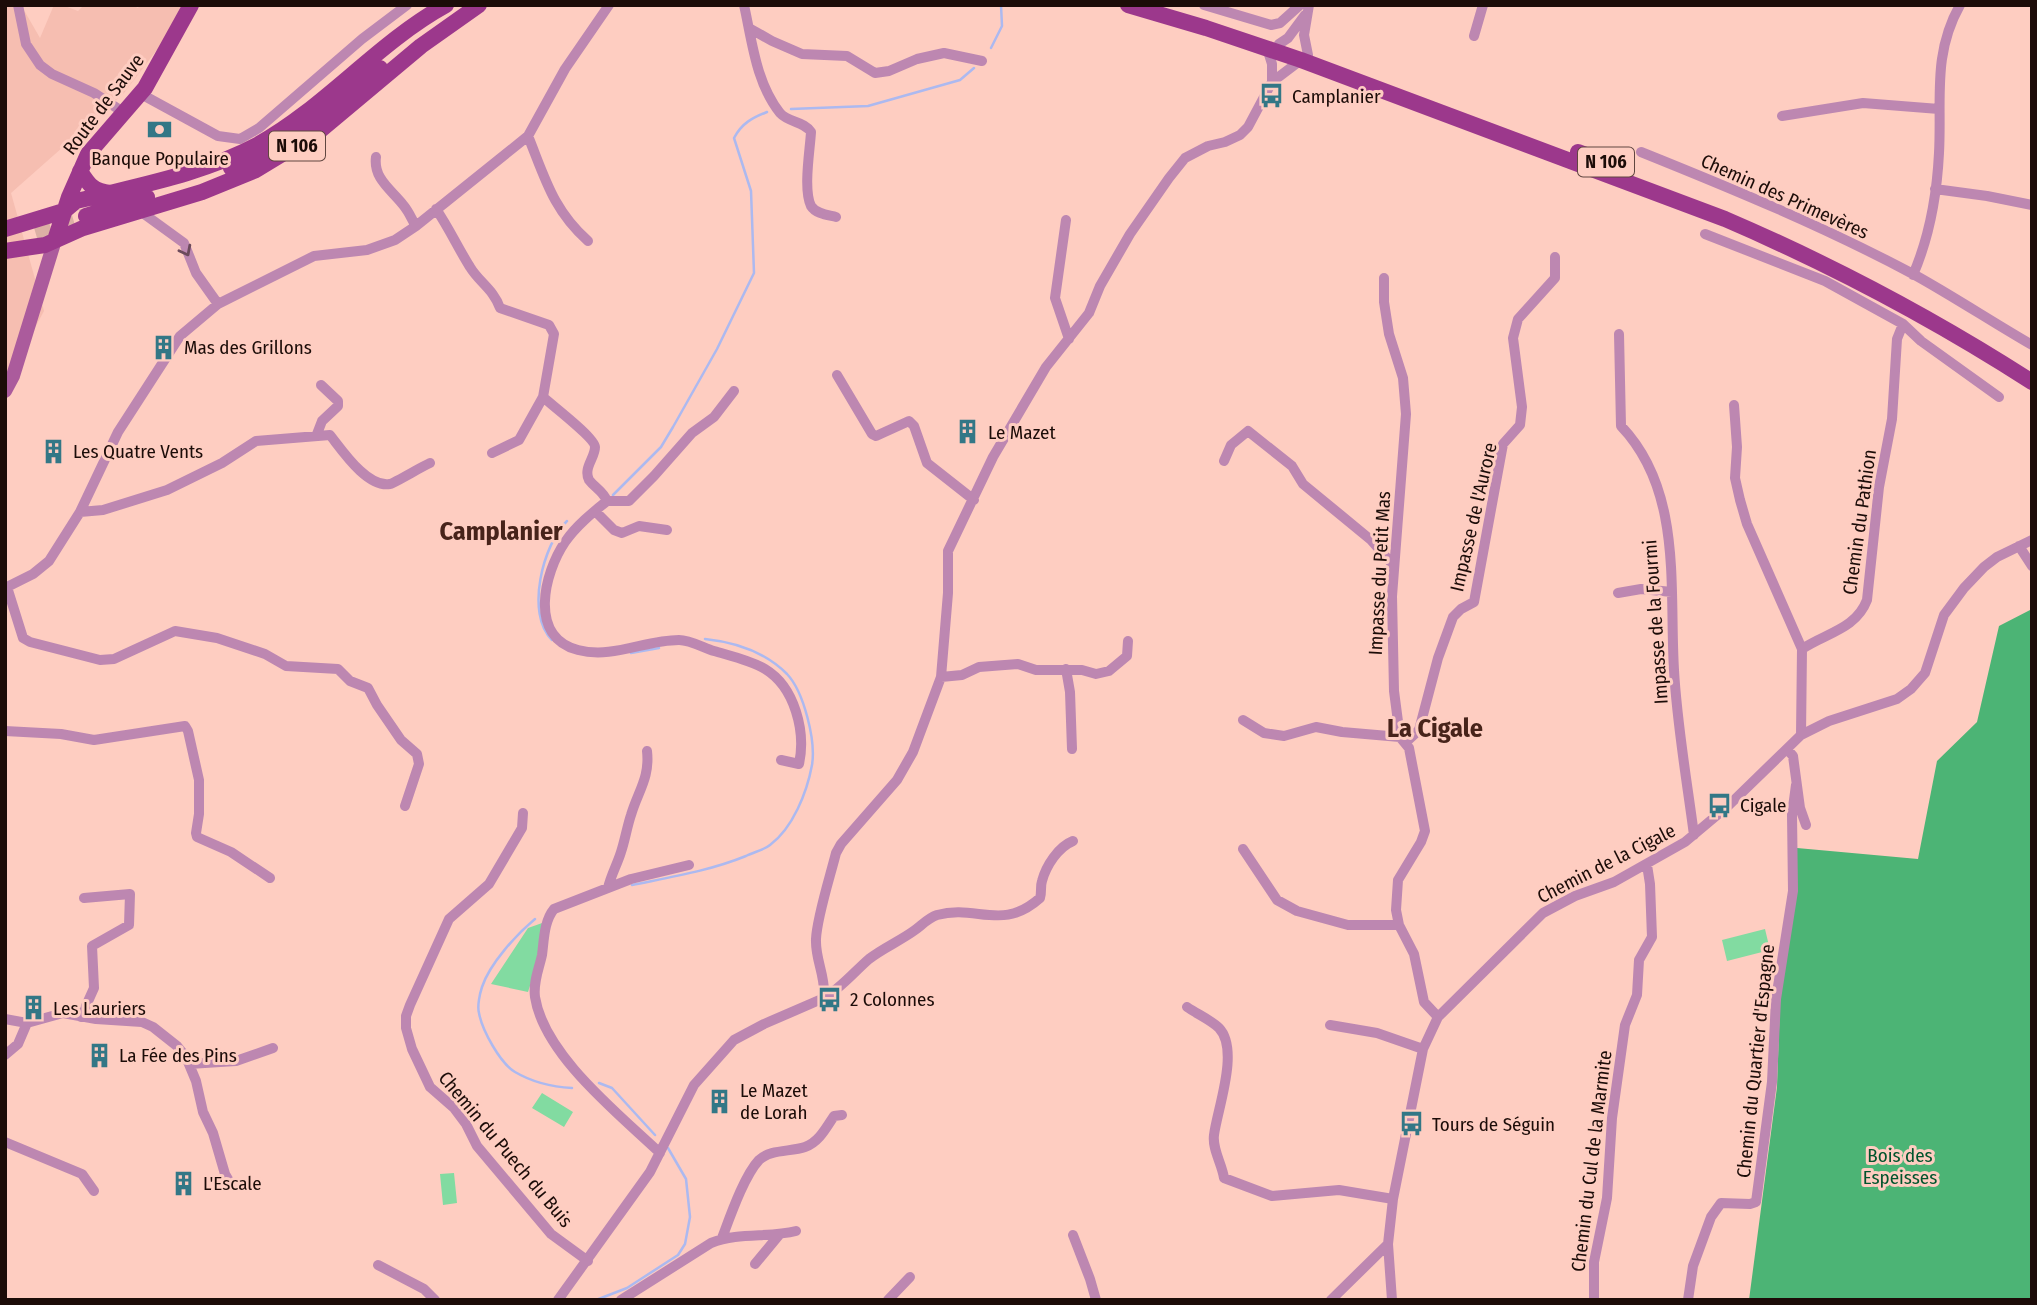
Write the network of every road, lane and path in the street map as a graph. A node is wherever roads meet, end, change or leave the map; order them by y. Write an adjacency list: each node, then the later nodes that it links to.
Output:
1 (18, 5): 23 (street)
2 (191, 5): 21 (main road, Route de Sauve)
3 (407, 5): 21 (street)
4 (446, 5): 30 (main road)
5 (464, 5): 35 (main road, N 106)
6 (479, 5): 34 (main road, N 106)
7 (608, 5): 25 (street)
8 (744, 5): 15 (street)
9 (1128, 5): 17 (main road, N 106)
10 (1158, 5): 17 (main road, N 106)
11 (1204, 5): 14 (street)
12 (1483, 5): 16 (street)
13 (1960, 5): 22 (street)
14 (1306, 7): 17 (street); 18 (street)
15 (749, 28): 19 (street); 36 (street)
16 (1474, 36)
17 (1273, 46): 18 (main road, N 106); 20 (street)
18 (1305, 57): 20 (street); 54 (main road, N 106); 56 (main road, N 106)
19 (982, 61)
20 (1272, 82): 52 (street)
21 (141, 94): 23 (main road, Route de Sauve)
22 (1939, 109): 24 (street); 29 (street)
23 (123, 112): 28 (main road, Route de Sauve)
24 (1782, 117)
25 (527, 136): 32 (street); 44 (street)
26 (1641, 152): 47 (street, Chemin des Primevères)
27 (376, 157): 38 (street)
28 (80, 171): 30 (main road); 33 (main road, Route de Sauve)
29 (1935, 190): 31 (street); 47 (street)
30 (110, 193): 35 (main road)
31 (2032, 205)
32 (436, 209): 38 (street); 60 (street)
33 (64, 211): 35 (main road); 39 (main road); 43 (main road, Route de Sauve)
34 (140, 211): 35 (main road, N 106); 49 (street, one-way to 49)
35 (85, 215): 43 (main road, N 106)
36 (836, 217)
37 (1066, 220): 52 (street)
38 (416, 226): 49 (street)
39 (5, 229)
40 (35, 231): 42 (main road)
41 (1705, 234): 50 (street)
42 (5, 240)
43 (55, 240): 45 (main road, N 106); 58 (main road, Route de Sauve)
44 (588, 241)
45 (5, 251)
46 (1555, 257): 86 (street, Impasse de l'Aurore)
47 (1913, 275): 53 (street, Chemin des Primevères)
48 (1384, 278): 74 (street, Impasse du Petit Mas)
49 (218, 304): 70 (street)
50 (1903, 324): 61 (street); 80 (street, Chemin du Pathion)
51 (1619, 334): 77 (street, Impasse de la Fourmi)
52 (1069, 339): 68 (street)
53 (2032, 345)
54 (2028, 368)
55 (837, 376): 68 (street)
56 (2032, 382)
57 (321, 385): 63 (street)
58 (5, 391)
59 (734, 391): 67 (street)
60 (543, 397): 64 (street); 67 (street)
61 (1999, 397)
62 (1734, 405): 80 (street)
63 (317, 434): 66 (street); 70 (street)
64 (492, 453)
65 (1224, 461): 74 (street)
66 (430, 463)
67 (606, 497): 69 (street)
68 (974, 500): 82 (street)
69 (595, 511): 71 (street); 90 (street)
70 (80, 512): 76 (street)
71 (667, 530)
72 (2032, 540): 73 (street, Chemin de la Cigale)
73 (2020, 546): 75 (street); 85 (street, Chemin de la Cigale)
74 (1394, 566): 86 (street, Impasse du Petit Mas)
75 (2032, 566)
76 (6, 587): 92 (street)
77 (1672, 592): 78 (street); 95 (street, Impasse de la Fourmi)
78 (1618, 593)
79 (1128, 641): 81 (street)
80 (1802, 649): 85 (street)
81 (1066, 669): 82 (street); 87 (street)
82 (941, 677): 104 (street)
83 (1243, 720): 86 (street)
84 (5, 731): 100 (street)
85 (1801, 735): 88 (street, Chemin de la Cigale)
86 (1403, 739): 103 (street, Impasse du Petit Mas)
87 (1072, 749)
88 (1787, 749): 91 (street); 95 (street, Chemin de la Cigale)
89 (647, 751): 101 (street)
90 (781, 760)
91 (1796, 785): 94 (street); 138 (street, Chemin du Quartier d'Espagne)
92 (405, 806)
93 (523, 813): 126 (street, Chemin du Puech du Buis)
94 (1807, 825)
95 (1694, 835): 98 (street, Chemin de la Cigale)
96 (1073, 841): 104 (street)
97 (1243, 849): 103 (street)
98 (1647, 865): 107 (street, Chemin de la Cigale); 137 (street, Chemin du Cul de la Marmite)
99 (689, 866): 101 (street)
100 (270, 878)
101 (608, 888): 117 (street)
102 (85, 898): 106 (street)
103 (1399, 925): 107 (street, Impasse du Petit Mas)
104 (824, 998): 117 (street)
105 (1187, 1007): 120 (street)
106 (81, 1017): 109 (street); 114 (street)
107 (1438, 1017): 112 (street, Chemin de la Cigale)
108 (5, 1019): 109 (street)
109 (27, 1023): 113 (street)
110 (1330, 1025): 112 (street)
111 (273, 1048): 114 (street)
112 (1423, 1049): 120 (street, Chemin de la Cigale)
113 (5, 1055)
114 (189, 1064): 118 (street)
115 (842, 1115): 124 (street)
116 (5, 1142): 119 (street)
117 (660, 1153): 126 (street)
118 (232, 1186)
119 (94, 1191)
120 (1393, 1199): 125 (street, Chemin de la Cigale)
121 (796, 1231): 123 (street)
122 (1073, 1235): 134 (street)
123 (779, 1236): 124 (street); 127 (street)
124 (722, 1238): 132 (street)
125 (1388, 1244): 135 (street); 136 (street, Chemin de la Cigale)
126 (587, 1261): 131 (street)
127 (755, 1264)
128 (379, 1265): 130 (street)
129 (910, 1277): 133 (street)
130 (435, 1300)
131 (558, 1300)
132 (621, 1300)
133 (888, 1300)
134 (1096, 1300)
135 (1331, 1300)
136 (1392, 1300)
137 (1594, 1300)
138 (1688, 1300)

